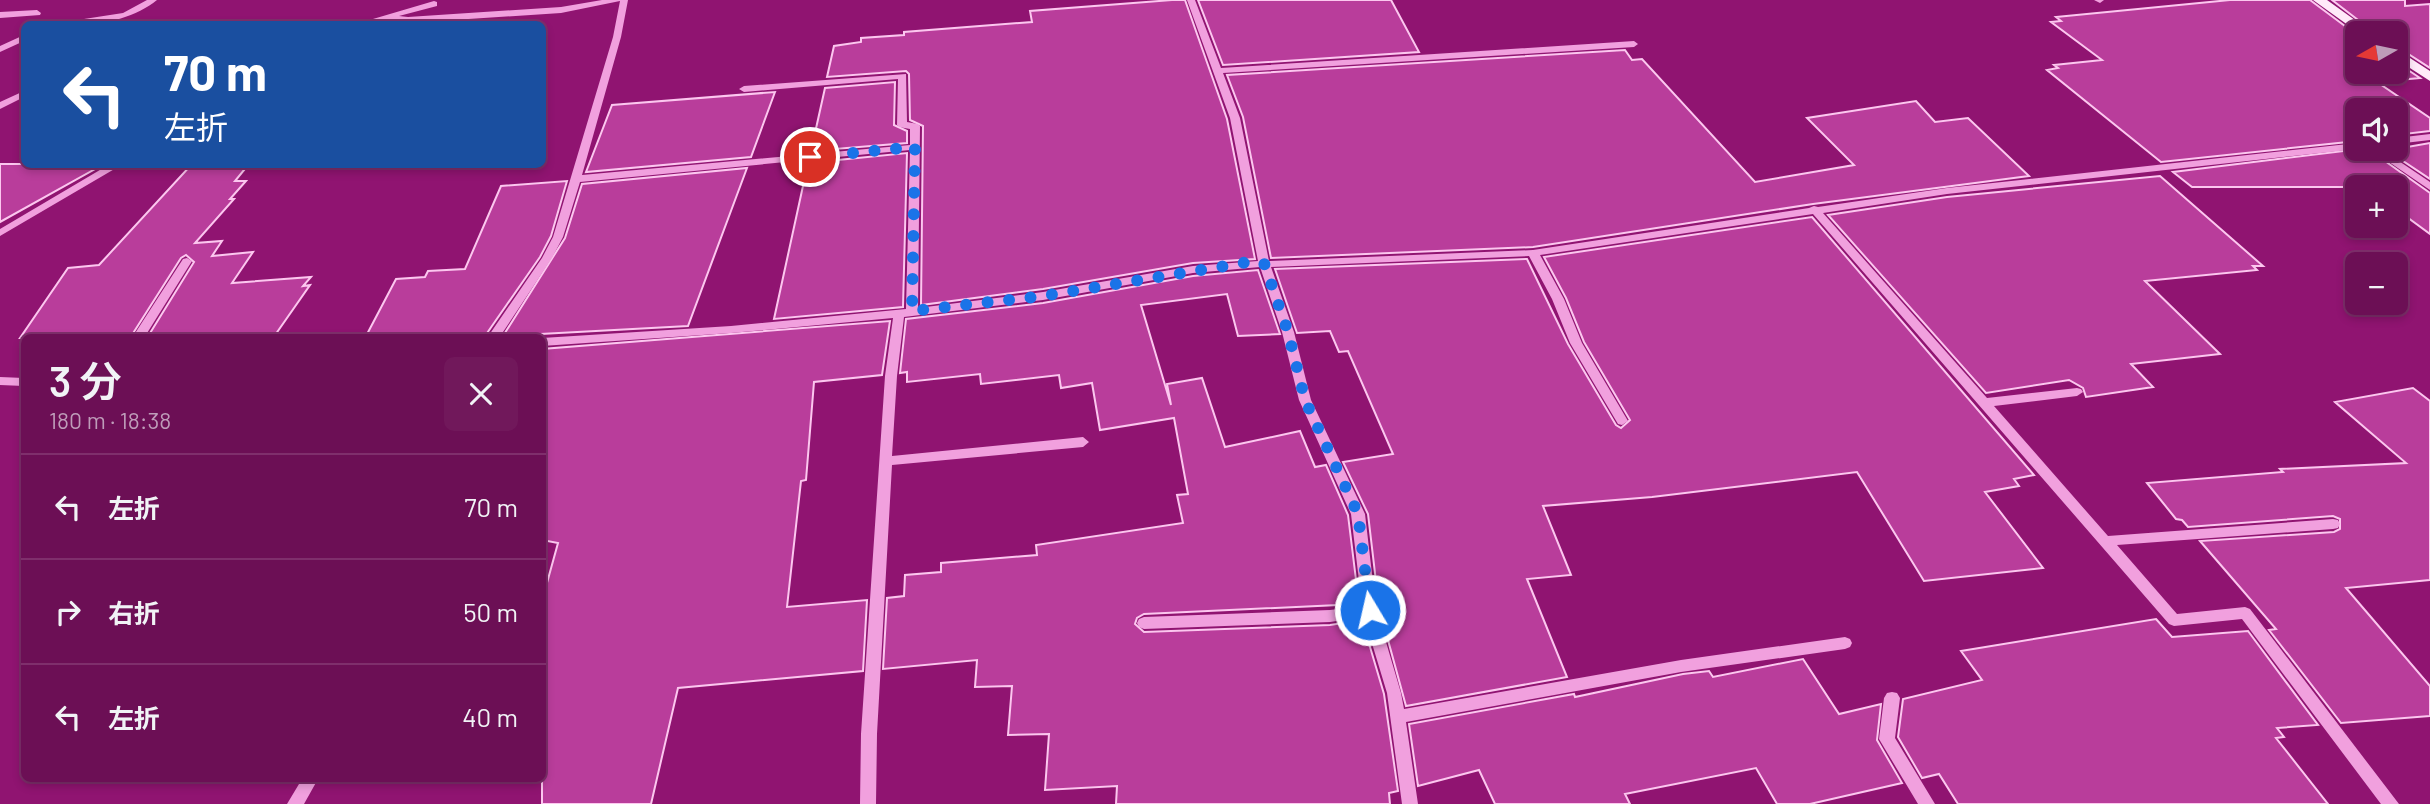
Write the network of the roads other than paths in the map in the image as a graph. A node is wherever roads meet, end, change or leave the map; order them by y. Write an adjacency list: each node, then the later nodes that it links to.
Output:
1 (153, 0): 10 (street)
2 (616, 0): 9 (street)
3 (624, 0): 28 (street)
4 (1191, 0): 17 (street)
5 (2319, 0): 12 (main road)
6 (434, 4): 9 (street)
7 (37, 13): 8 (street)
8 (0, 15)
9 (390, 17): 11 (street)
10 (115, 21)
11 (373, 21)
12 (2350, 21)
13 (21, 39): 15 (street)
14 (1634, 44): 17 (street)
15 (0, 49)
16 (2408, 61): 18 (main road)
17 (1217, 71): 34 (street)
18 (2430, 77)
19 (744, 89): 24 (street)
20 (21, 96): 21 (street)
21 (0, 106)
22 (2430, 137): 23 (street)
23 (2408, 140)
24 (915, 147): 28 (street); 35 (street)
25 (2345, 147): 30 (street)
26 (2392, 161): 29 (street)
27 (111, 168): 31 (street)
28 (576, 179): 37 (street)
29 (2430, 187)
30 (1814, 209): 32 (street); 42 (street)
31 (0, 233)
32 (1532, 253): 34 (street); 43 (street)
33 (187, 261): 36 (street)
34 (1264, 263): 35 (street); 48 (street)
35 (905, 312): 38 (street); 45 (street)
36 (141, 334)
37 (496, 334)
38 (546, 342)
39 (0, 381): 40 (street)
40 (21, 382)
41 (2077, 392): 42 (street)
42 (1984, 403): 47 (street)
43 (1622, 421)
44 (1083, 442): 45 (street)
45 (888, 461): 55 (street)
46 (2333, 524): 47 (street)
47 (2106, 541): 58 (street)
48 (1370, 610): 49 (street); 52 (street)
49 (1144, 623)
50 (1845, 643): 52 (street)
51 (1892, 698): 57 (street)
52 (1397, 718): 56 (street)
53 (308, 782): 54 (street)
54 (295, 804)
55 (868, 804)
56 (1410, 804)
57 (1927, 804)
58 (2391, 804)

